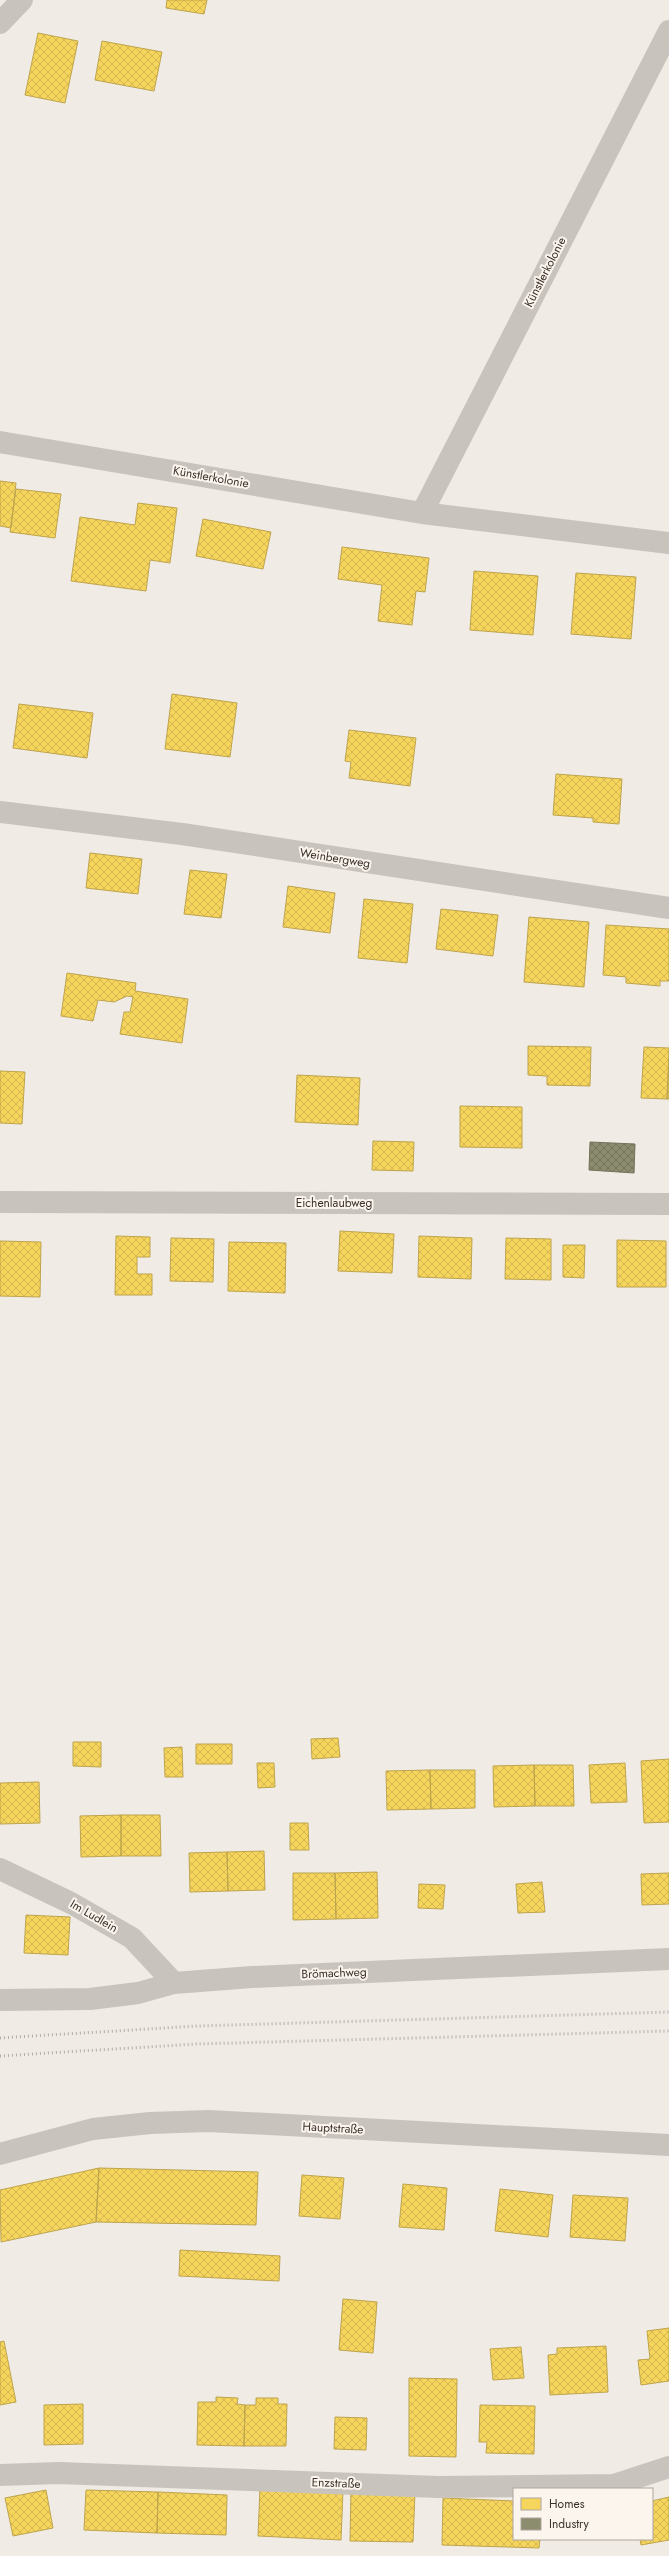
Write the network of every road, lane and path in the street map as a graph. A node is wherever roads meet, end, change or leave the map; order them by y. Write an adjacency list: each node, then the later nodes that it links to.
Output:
1 (22, 0): 2 (street)
2 (0, 23)
3 (669, 31): 5 (street, Künstlerkolonie)
4 (0, 442): 5 (street, Künstlerkolonie)
5 (422, 513): 6 (street, Künstlerkolonie)
6 (669, 543)
7 (0, 812): 8 (street, Weinbergweg)
8 (669, 908)
9 (0, 1202): 10 (street, Eichenlaubweg)
10 (669, 1204)
11 (0, 1869): 13 (street, Im Ludlein)
12 (669, 1958): 13 (street, Brömachweg)
13 (174, 1983): 14 (street, Brömachweg)
14 (0, 2000)
15 (669, 2145): 16 (street, Hauptstraße)
16 (0, 2154)
17 (669, 2467): 18 (street, Enzstraße)
18 (0, 2475)

